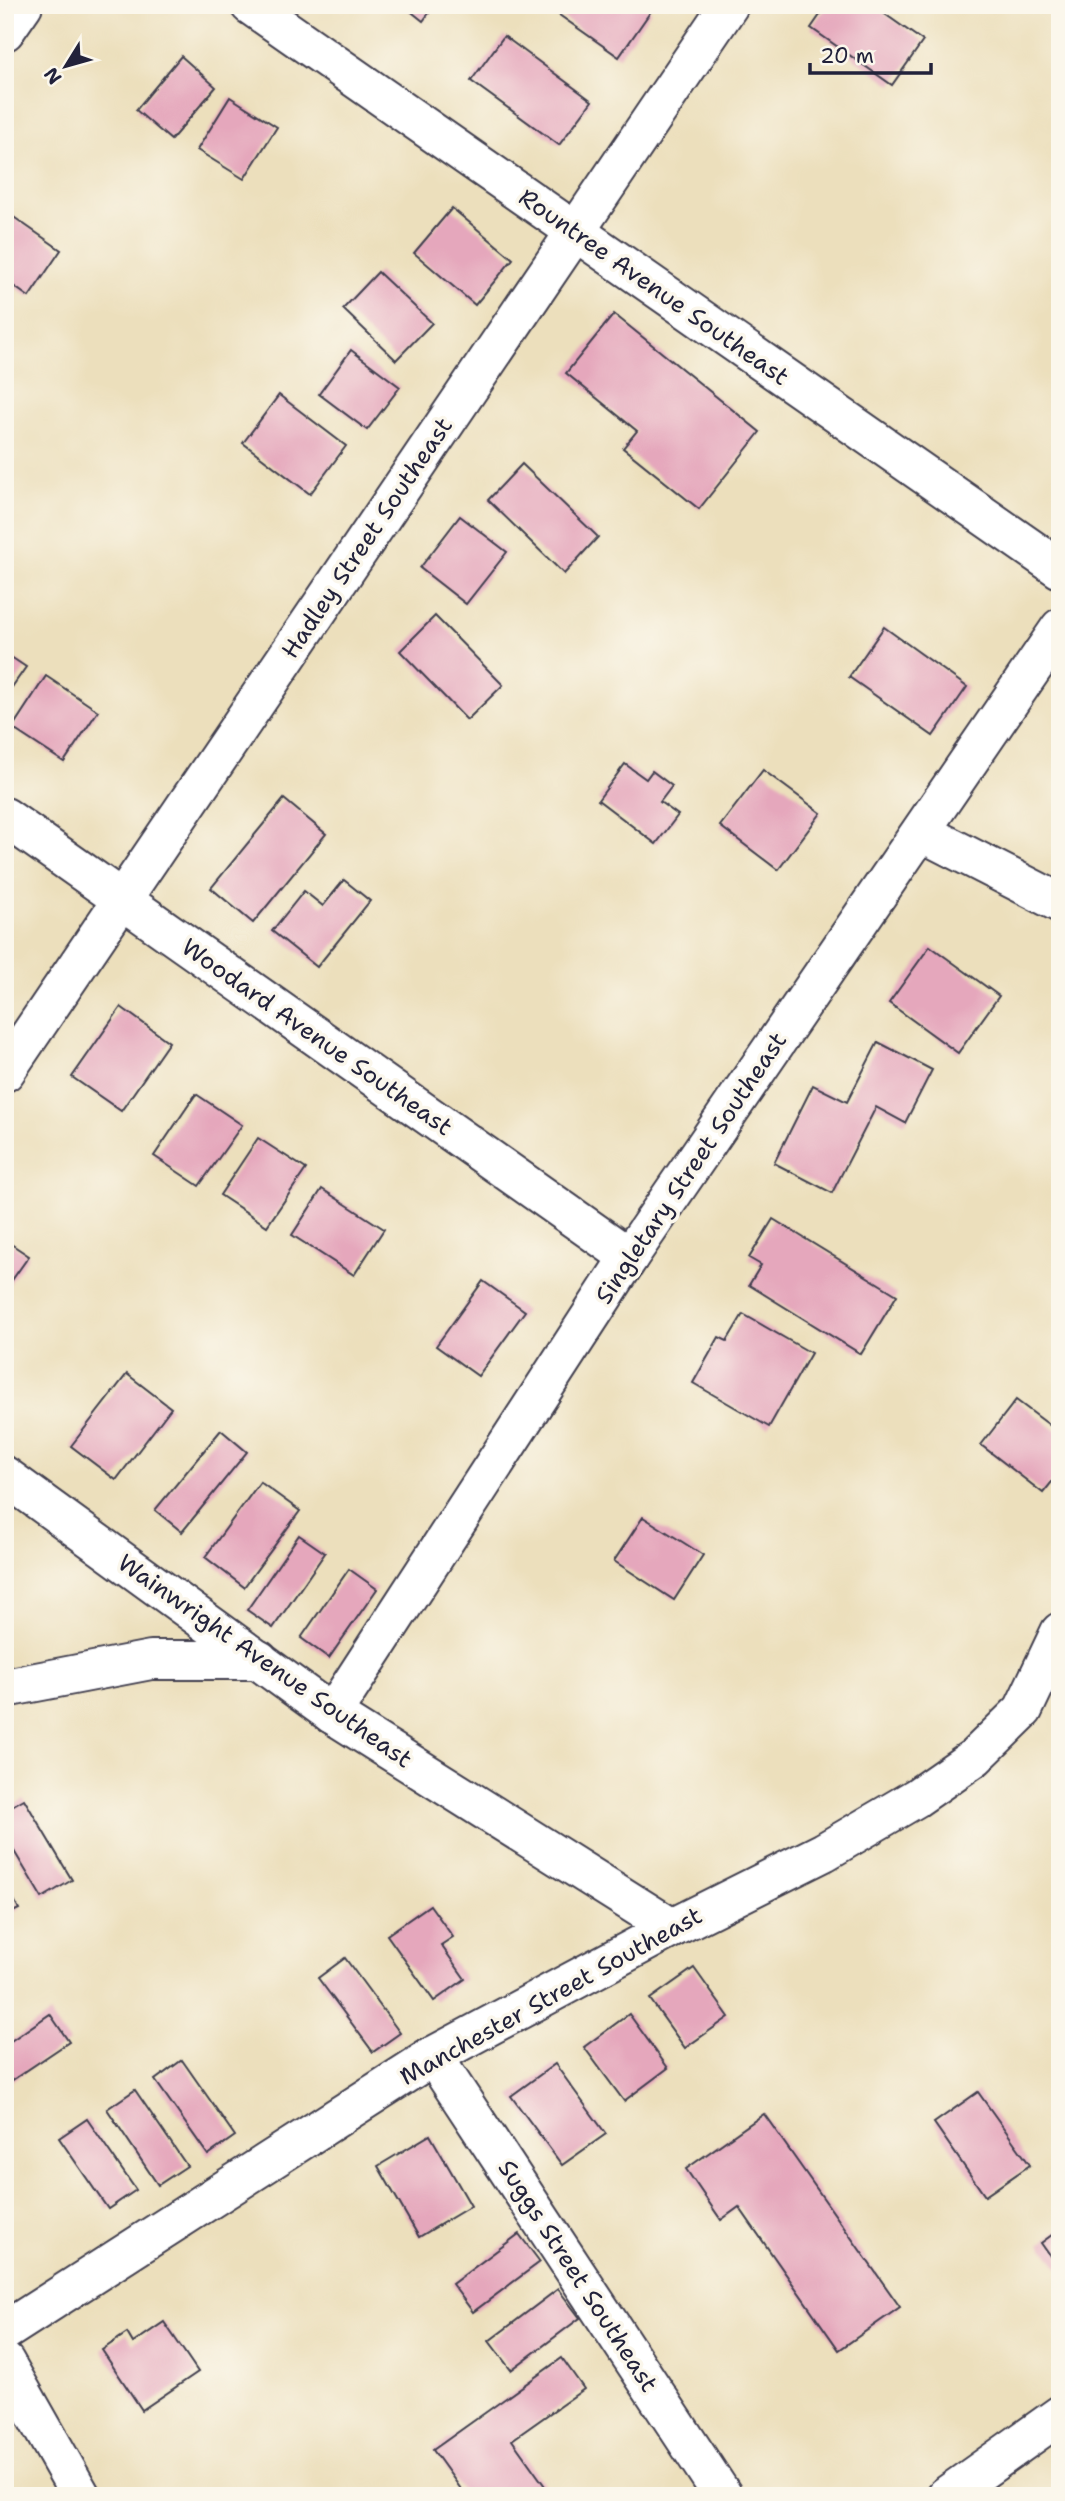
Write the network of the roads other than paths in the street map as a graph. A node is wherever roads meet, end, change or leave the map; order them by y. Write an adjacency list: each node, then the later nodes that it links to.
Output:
1 (23, 5): 4 (street)
2 (250, 5): 5 (street, Rountree Avenue Southeast)
3 (729, 5): 5 (street, Hadley Street Southeast)
4 (5, 32)
5 (575, 233): 6 (street, Rountree Avenue Southeast); 10 (street, Hadley Street Southeast)
6 (1060, 569)
7 (1060, 628): 9 (street, Singletary Street Southeast)
8 (5, 817): 10 (street, Woodard Avenue Southeast)
9 (921, 832): 11 (street); 13 (street, Singletary Street Southeast)
10 (122, 899): 12 (street, Hadley Street Southeast); 13 (street, Woodard Avenue Southeast)
11 (1060, 903)
12 (5, 1072)
13 (629, 1257): 18 (street, Singletary Street Southeast)
14 (5, 1476): 16 (street, Wainwright Avenue Southeast)
15 (1060, 1632): 19 (street, Manchester Street Southeast)
16 (259, 1660): 17 (street); 18 (street, Wainwright Avenue Southeast)
17 (5, 1688)
18 (332, 1714): 19 (street, Wainwright Avenue Southeast)
19 (672, 1928): 20 (street, Manchester Street Southeast)
20 (433, 2056): 21 (street, Manchester Street Southeast); 25 (street, Suggs Street Southeast)
21 (5, 2331)
22 (5, 2362): 24 (street)
23 (1060, 2415): 26 (street)
24 (81, 2496)
25 (723, 2496)
26 (946, 2496)

